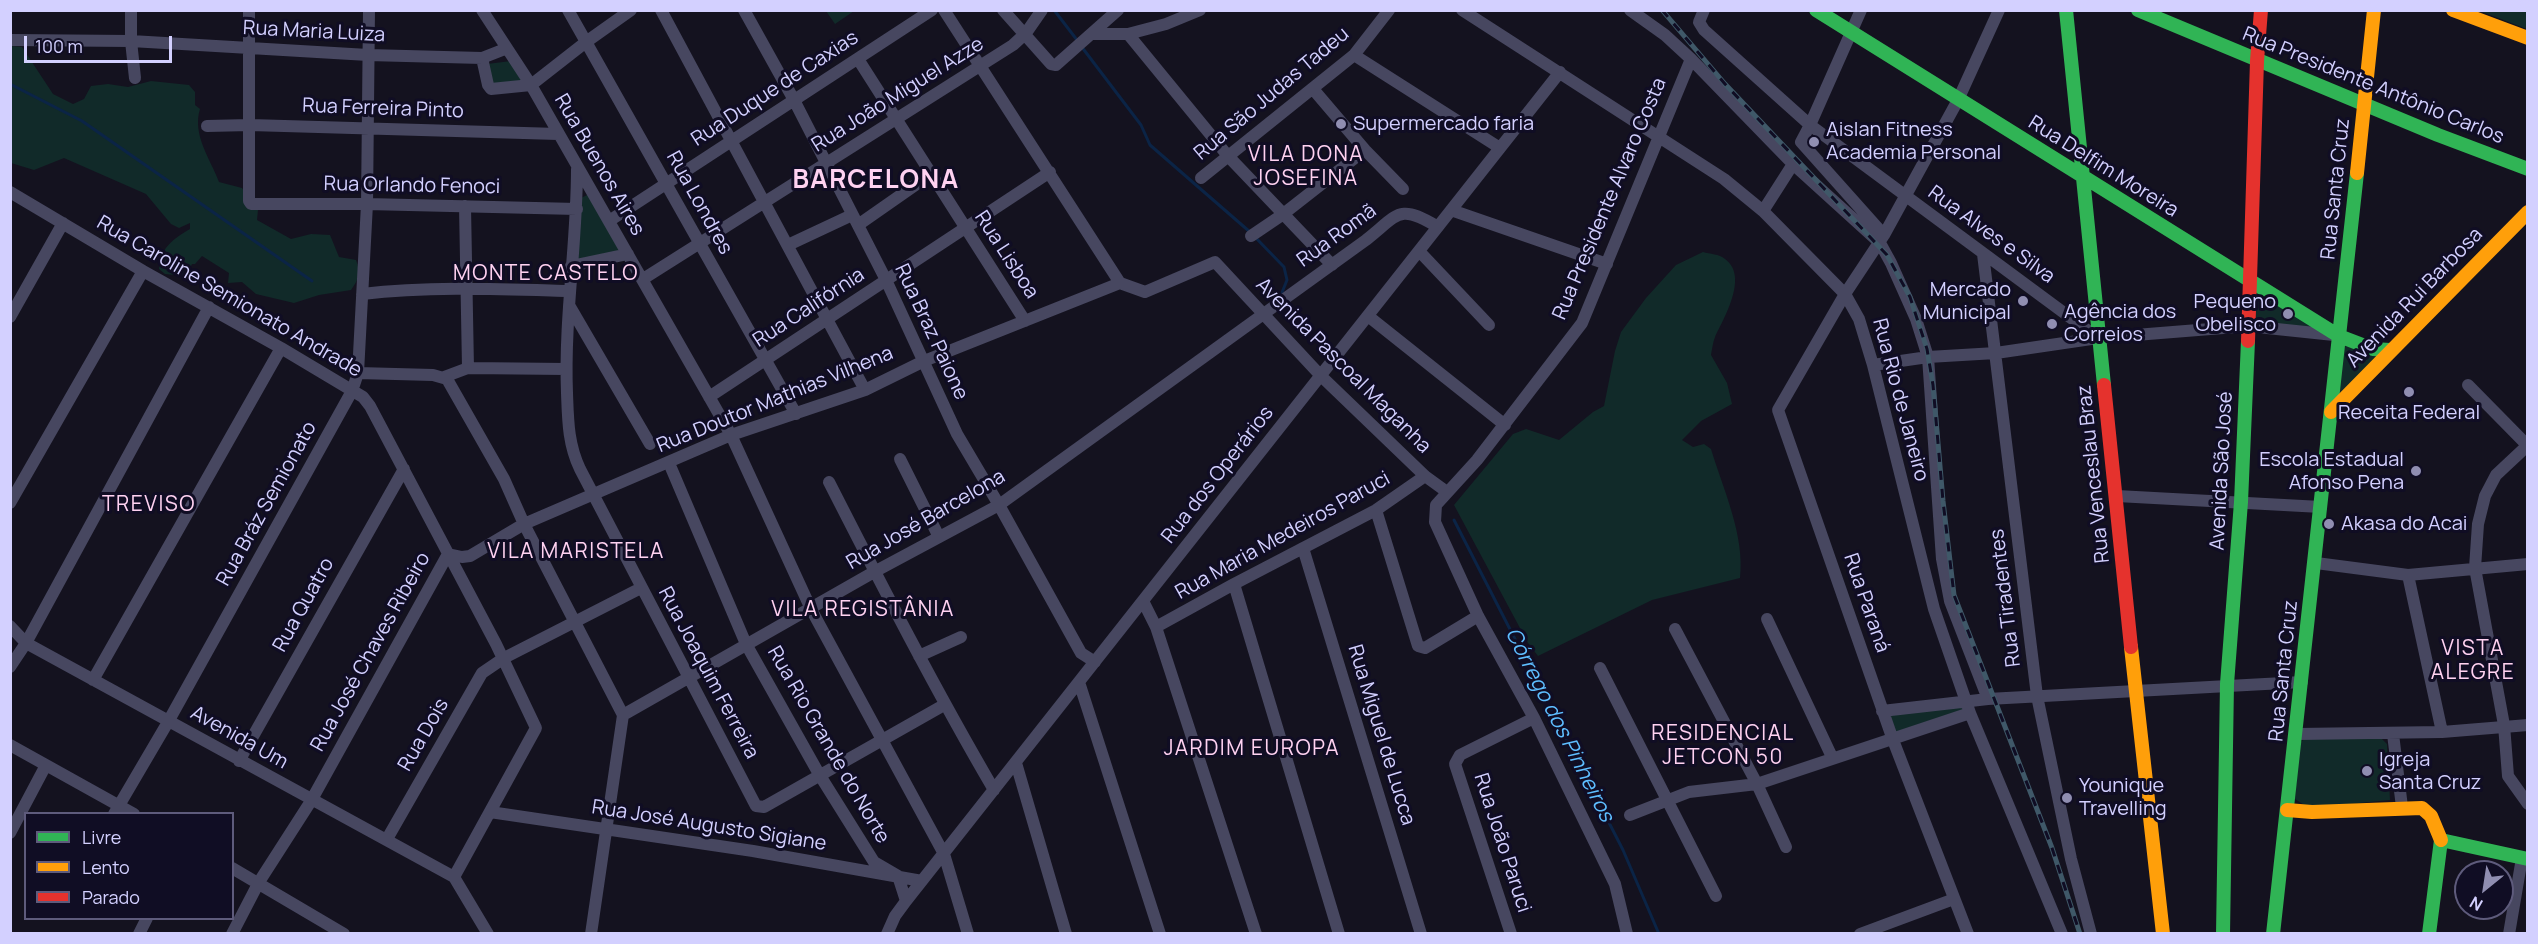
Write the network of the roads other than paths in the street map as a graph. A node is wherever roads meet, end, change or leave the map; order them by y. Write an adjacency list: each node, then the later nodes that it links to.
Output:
1 (131, 10): 33 (street)
2 (249, 10): 35 (street)
3 (369, 10): 37 (street, Rua Bráz Semionato)
4 (482, 10): 36 (street, Rua Buenos Aires)
5 (568, 10): 34 (street, Rua Londres)
6 (632, 10): 34 (street)
7 (661, 10): 58 (street)
8 (744, 10): 48 (street, Rua Braz Paione)
9 (932, 10): 40 (street, Rua Duque de Caxias)
10 (944, 10): 43 (street)
11 (1003, 10): 27 (street)
12 (1042, 10): 27 (street, Rua João Miguel Azze)
13 (1118, 10): 29 (street)
14 (1200, 10): 30 (street)
15 (1389, 10): 38 (street, Rua São Judas Tadeu)
16 (1462, 10): 44 (street, Rua Rio de Janeiro)
17 (1629, 10): 41 (street)
18 (1816, 10): 28 (main road, Rua Delfim Moreira)
19 (1861, 10): 28 (street)
20 (1999, 10): 49 (street, Rua Paraná)
21 (2066, 10): 69 (main road, Rua Venceslau Braz)
22 (2138, 10): 42 (main road, Rua Presidente Antônio Carlos)
23 (2261, 10): 42 (main road, Avenida São José)
24 (2374, 10): 50 (main road, Rua Santa Cruz)
25 (2457, 11): 31 (main road)
26 (1701, 16): 53 (street, Rua Alves e Silva)
27 (1026, 33): 29 (street); 43 (street, Rua João Miguel Azze)
28 (1851, 33): 49 (main road, Rua Delfim Moreira); 53 (street)
29 (1093, 34): 30 (street)
30 (1128, 34): 61 (street)
31 (2528, 38)
32 (10, 40): 33 (street, Rua Maria Luiza)
33 (131, 41): 35 (street, Rua Maria Luiza); 45 (street)
34 (586, 42): 46 (street); 70 (street, Rua Londres)
35 (248, 49): 37 (street, Rua Maria Luiza); 52 (street)
36 (505, 49): 39 (street, Rua Maria Luiza); 46 (street, Rua Buenos Aires)
37 (368, 55): 39 (street, Rua Maria Luiza); 55 (street, Rua Bráz Semionato)
38 (1354, 55): 47 (street, Rua São Judas Tadeu); 59 (street)
39 (482, 58): 46 (street)
40 (858, 59): 48 (street, Rua Duque de Caxias); 51 (street, Rua Lisboa)
41 (1691, 59): 57 (street, Rua Presidente Alvaro Costa); 63 (street)
42 (2257, 61): 50 (main road, Rua Presidente Antônio Carlos); 100 (main road, Avenida São José)
43 (980, 66): 51 (street, Rua João Miguel Azze); 66 (street)
44 (1560, 72): 57 (street, Rua Rio de Janeiro); 59 (street, Rua dos Operários)
45 (135, 78)
46 (531, 86): 56 (street, Rua Buenos Aires)
47 (1313, 89): 60 (street); 61 (street, Rua São Judas Tadeu)
48 (794, 100): 58 (street, Rua Duque de Caxias); 62 (street, Rua Braz Paione)
49 (1958, 100): 69 (main road, Rua Delfim Moreira); 73 (street, Rua Paraná)
50 (2364, 104): 65 (main road, Rua Presidente Antônio Carlos); 114 (main road, Rua Santa Cruz)
51 (896, 119): 62 (street, Rua João Miguel Azze); 67 (street, Rua Lisboa)
52 (250, 124): 54 (street, Rua Ferreira Pinto); 55 (street, Rua Ferreira Pinto); 75 (street, Rua Orlando Fenoci)
53 (1810, 125): 73 (street, Rua Alves e Silva); 88 (street)
54 (207, 126)
55 (367, 128): 56 (street, Rua Ferreira Pinto); 75 (street, Rua Bráz Semionato)
56 (558, 134): 64 (street, Rua Buenos Aires)
57 (1658, 135): 79 (street, Rua Rio de Janeiro); 94 (street, Rua Presidente Alvaro Costa)
58 (732, 140): 70 (street, Rua Duque de Caxias); 74 (street)
59 (1500, 148): 78 (street, Rua dos Operários)
60 (1365, 150): 71 (street); 81 (street)
61 (1228, 156): 68 (street, Rua São Judas Tadeu); 81 (street)
62 (825, 164): 74 (street, Rua João Miguel Azze); 82 (street, Rua Braz Paione)
63 (1793, 164): 79 (street); 88 (street)
64 (577, 166): 77 (street, Rua Joaquim Ferreira); 83 (street, Rua Buenos Aires)
65 (2528, 169)
66 (1050, 172): 86 (street, Rua Califórnia); 101 (street)
67 (931, 174): 82 (street); 86 (street, Rua Lisboa)
68 (1201, 178)
69 (2083, 178): 100 (main road, Rua Delfim Moreira); 115 (main road, Rua Venceslau Braz)
70 (666, 184): 83 (street, Rua Duque de Caxias); 89 (street, Rua Londres)
71 (1403, 189)
72 (10, 192): 84 (street, Rua Caroline Semionato Andrade)
73 (1905, 196): 88 (street, Rua Paraná); 93 (street, Rua Alves e Silva)
74 (765, 202): 89 (street, Rua João Miguel Azze); 90 (street)
75 (367, 204): 76 (street, Rua Orlando Fenoci); 103 (street, Rua Bráz Semionato)
76 (465, 206): 77 (street, Rua Orlando Fenoci); 102 (street)
77 (577, 209): 96 (street, Rua Joaquim Ferreira)
78 (1451, 210): 85 (street, Rua dos Operários); 94 (street)
79 (1763, 211): 104 (street, Rua Rio de Janeiro)
80 (2528, 212): 117 (main road, Avenida Rui Barbosa)
81 (1282, 215): 87 (street); 95 (street)
82 (855, 220): 90 (street); 99 (street, Rua Braz Paione)
83 (609, 221): 92 (street, Rua Buenos Aires)
84 (63, 223): 97 (street, Rua Caroline Semionato Andrade); 109 (street)
85 (1438, 227): 91 (street, Rua dos Operários); 95 (street, Rua Romã)
86 (966, 228): 99 (street, Rua Califórnia); 111 (street, Rua Lisboa)
87 (1251, 236)
88 (1882, 239): 104 (street, Rua Paraná); 119 (street)
89 (699, 244): 98 (street, Rua João Miguel Azze); 120 (street, Rua Londres)
90 (788, 245): 110 (street)
91 (1419, 251): 108 (street, Rua dos Operários); 112 (street)
92 (628, 254): 96 (street); 98 (street, Rua Buenos Aires)
93 (1983, 254): 115 (street, Rua Alves e Silva); 118 (street, Rua Tiradentes)
94 (1607, 264): 134 (street, Rua Presidente Alvaro Costa)
95 (1332, 265): 107 (street, Rua Romã)
96 (571, 266): 105 (street, Rua Joaquim Ferreira)
97 (143, 271): 106 (street, Rua Caroline Semionato Andrade); 147 (street)
98 (644, 279): 131 (street, Rua Buenos Aires)
99 (886, 280): 110 (street, Rua Califórnia); 121 (street, Rua Braz Paione)
100 (2251, 281): 113 (main road, Avenida São José); 114 (main road, Rua Delfim Moreira)
101 (1120, 283): 107 (street, Avenida Pascoal Maganha); 111 (street, Rua Doutor Mathias Vilhena)
102 (467, 288): 103 (street); 105 (street); 123 (street)
103 (362, 294): 125 (street, Rua Bráz Semionato)
104 (1845, 294): 122 (street, Rua Rio de Janeiro); 188 (street, Rua Paraná)
105 (568, 297): 124 (street, Rua Joaquim Ferreira); 136 (street)
106 (208, 307): 116 (street, Rua Caroline Semionato Andrade); 171 (street)
107 (1263, 313): 126 (street, Avenida Pascoal Maganha); 148 (street, Rua José Barcelona)
108 (1368, 316): 126 (street, Rua dos Operários); 134 (street)
109 (10, 317)
110 (828, 319): 120 (street, Rua Califórnia); 129 (street)
111 (1025, 321): 121 (street, Rua Doutor Mathias Vilhena)
112 (1489, 325)
113 (2248, 326): 114 (street); 115 (street); 146 (main road, Avenida São José)
114 (2339, 336): 117 (main road, Rua Delfim Moreira); 132 (main road, Rua Santa Cruz)
115 (2098, 338): 118 (street); 145 (main road, Rua Venceslau Braz)
116 (282, 348): 130 (street, Rua Caroline Semionato Andrade); 179 (street)
117 (2390, 350): 132 (main road, Avenida Rui Barbosa)
118 (1996, 352): 119 (street); 184 (street, Rua Tiradentes)
119 (1928, 357): 122 (street); 185 (street)
120 (765, 360): 131 (street, Rua Califórnia); 133 (street, Rua Londres)
121 (924, 361): 129 (street, Rua Doutor Mathias Vilhena); 148 (street, Rua Braz Paione)
122 (1873, 365): 187 (street, Rua Rio de Janeiro)
123 (468, 368): 124 (street); 127 (street)
124 (566, 369): 144 (street, Rua Joaquim Ferreira)
125 (358, 373): 127 (street); 130 (street, Rua Bráz Semionato)
126 (1322, 376): 141 (street, Avenida Pascoal Maganha); 162 (street, Rua dos Operários)
127 (444, 377): 151 (street)
128 (2468, 385): 137 (street)
129 (866, 390): 133 (street, Rua Doutor Mathias Vilhena)
130 (352, 392): 140 (street, Rua Caroline Semionato Andrade); 191 (street, Rua Bráz Semionato)
131 (709, 397): 135 (street, Rua Buenos Aires)
132 (2331, 412): 149 (main road, Rua Santa Cruz)
133 (796, 414): 135 (street, Rua Doutor Mathias Vilhena)
134 (1505, 425): 143 (street, Rua Presidente Alvaro Costa)
135 (731, 435): 139 (street, Rua Doutor Mathias Vilhena); 163 (street, Rua Buenos Aires)
136 (650, 444)
137 (2527, 446): 157 (street)
138 (900, 459): 152 (street)
139 (669, 463): 144 (street, Rua Doutor Mathias Vilhena); 172 (street, Rua Rio Grande do Norte)
140 (404, 469): 154 (street, Rua Caroline Semionato Andrade); 201 (street, Rua Quatro)
141 (1425, 476): 143 (street, Avenida Pascoal Maganha); 150 (street, Rua Maria Medeiros Paruci)
142 (829, 482): 158 (street)
143 (1448, 492): 164 (street, Rua Presidente Alvaro Costa)
144 (593, 493): 151 (street, Rua Doutor Mathias Vilhena); 161 (street, Rua Joaquim Ferreira)
145 (2117, 496): 146 (street); 183 (main road, Rua Venceslau Braz)
146 (2241, 502): 149 (street); 182 (main road, Avenida São José)
147 (10, 503)
148 (999, 504): 152 (street, Rua José Barcelona); 175 (street, Rua Braz Paione)
149 (2321, 507): 155 (main road, Rua Santa Cruz)
150 (1376, 510): 153 (street, Rua Maria Medeiros Paruci); 164 (street)
151 (524, 524): 154 (street, Rua Doutor Mathias Vilhena); 166 (street)
152 (939, 537): 158 (street, Rua José Barcelona)
153 (1303, 548): 160 (street, Rua Maria Medeiros Paruci); 240 (street, Rua Miguel de Lucca)
154 (448, 554): 174 (street, Rua Caroline Semionato Andrade); 208 (street, Rua José Chaves Ribeiro)
155 (2316, 563): 159 (street); 181 (main road, Rua Santa Cruz)
156 (2528, 564): 157 (street)
157 (2475, 568): 159 (street); 192 (street)
158 (874, 572): 163 (street, Rua José Barcelona); 173 (street)
159 (2408, 575): 194 (street)
160 (1234, 584): 168 (street, Rua Maria Medeiros Paruci); 239 (street)
161 (641, 588): 166 (street, Rua Dois); 178 (street, Rua Joaquim Ferreira)
162 (1143, 601): 168 (street); 175 (street, Rua dos Operários)
163 (811, 609): 172 (street, Rua José Barcelona); 197 (street, Rua Buenos Aires)
164 (1478, 616): 190 (street, Rua Presidente Alvaro Costa)
165 (1767, 619): 200 (street)
166 (575, 622): 174 (street, Rua Dois); 189 (street)
167 (10, 626): 171 (street, Avenida Um)
168 (1156, 627): 238 (street)
169 (1675, 629): 205 (street)
170 (961, 637): 173 (street)
171 (26, 643): 176 (street); 179 (street, Avenida Um)
172 (746, 644): 178 (street, Rua José Barcelona); 204 (street, Rua Rio Grande do Norte)
173 (919, 656): 186 (street)
174 (504, 658): 213 (street, Rua Caroline Semionato Andrade); 217 (street, Rua Dois)
175 (1095, 662): 180 (street, Rua dos Operários)
176 (10, 667)
177 (1600, 668): 207 (street)
178 (690, 677): 189 (street, Rua José Barcelona); 204 (street, Rua Joaquim Ferreira)
179 (93, 680): 191 (street, Avenida Um)
180 (1079, 682): 202 (street, Rua dos Operários); 237 (street)
181 (2302, 682): 182 (street); 195 (main road, Rua Santa Cruz)
182 (2227, 684): 183 (street); 248 (main road, Avenida São José)
183 (2135, 690): 184 (street); 247 (main road, Rua Venceslau Braz)
184 (2037, 696): 185 (street); 246 (street, Rua Tiradentes)
185 (1988, 699): 187 (street)
186 (944, 705): 197 (street); 206 (street)
187 (1968, 707): 188 (street); 198 (street); 245 (street, Rua Rio de Janeiro)
188 (1882, 711): 198 (street, Rua Paraná)
189 (623, 715): 215 (street)
190 (1534, 718): 241 (street, Rua João Paruci); 242 (street, Rua Presidente Alvaro Costa)
191 (168, 722): 201 (street, Avenida Um); 211 (street, Rua Bráz Semionato)
192 (2504, 725): 193 (street); 194 (street); 209 (street)
193 (2528, 725)
194 (2442, 732): 196 (street)
195 (2297, 734): 196 (street); 212 (main road, Rua Santa Cruz)
196 (2393, 734): 210 (street)
197 (882, 739): 204 (street); 220 (street, Rua Buenos Aires)
198 (1893, 740): 200 (street); 228 (street, Rua Paraná)
199 (10, 745): 203 (street)
200 (1832, 757): 205 (street)
201 (239, 761): 208 (street, Avenida Um)
202 (1016, 763): 206 (street, Rua dos Operários); 236 (street)
203 (46, 765): 211 (street); 216 (street)
204 (819, 774): 223 (street, Rua Rio Grande do Norte)
205 (1757, 784): 207 (street); 219 (street)
206 (994, 790): 220 (street, Rua dos Operários)
207 (1668, 799): 214 (street); 227 (street)
208 (311, 801): 217 (street, Avenida Um); 226 (street, Rua José Chaves Ribeiro)
209 (2528, 804)
210 (2402, 807): 212 (main road); 218 (main road)
211 (116, 809)
212 (2287, 810): 249 (main road, Rua Santa Cruz)
213 (490, 812): 215 (street, Rua José Augusto Sigiane); 224 (street, Rua Caroline Semionato Andrade)
214 (1630, 815)
215 (606, 830): 223 (street, Rua José Augusto Sigiane); 233 (street)
216 (10, 834)
217 (387, 839): 224 (street, Avenida Um)
218 (2441, 840): 221 (main road); 250 (main road)
219 (1786, 847)
220 (944, 854): 225 (street, Rua dos Operários); 235 (street, Rua Buenos Aires)
221 (2525, 859): 251 (street)
222 (234, 869): 226 (street)
223 (898, 876): 225 (street, Rua José Augusto Sigiane); 229 (street)
224 (454, 877): 232 (street)
225 (922, 881): 229 (street, Rua dos Operários)
226 (259, 882): 230 (street); 231 (street, Rua José Chaves Ribeiro)
227 (1716, 896)
228 (1954, 899): 243 (street); 244 (street, Rua Paraná)
229 (906, 901): 234 (street)
230 (336, 931)
231 (231, 933)
232 (488, 933)
233 (591, 933)
234 (887, 933)
235 (968, 933)
236 (1066, 933)
237 (1160, 933)
238 (1256, 933)
239 (1339, 933)
240 (1421, 933)
241 (1511, 933)
242 (1627, 933)
243 (1860, 933)
244 (1968, 933)
245 (2062, 933)
246 (2091, 933)
247 (2163, 933)
248 (2223, 933)
249 (2273, 933)
250 (2429, 933)
251 (2509, 933)

